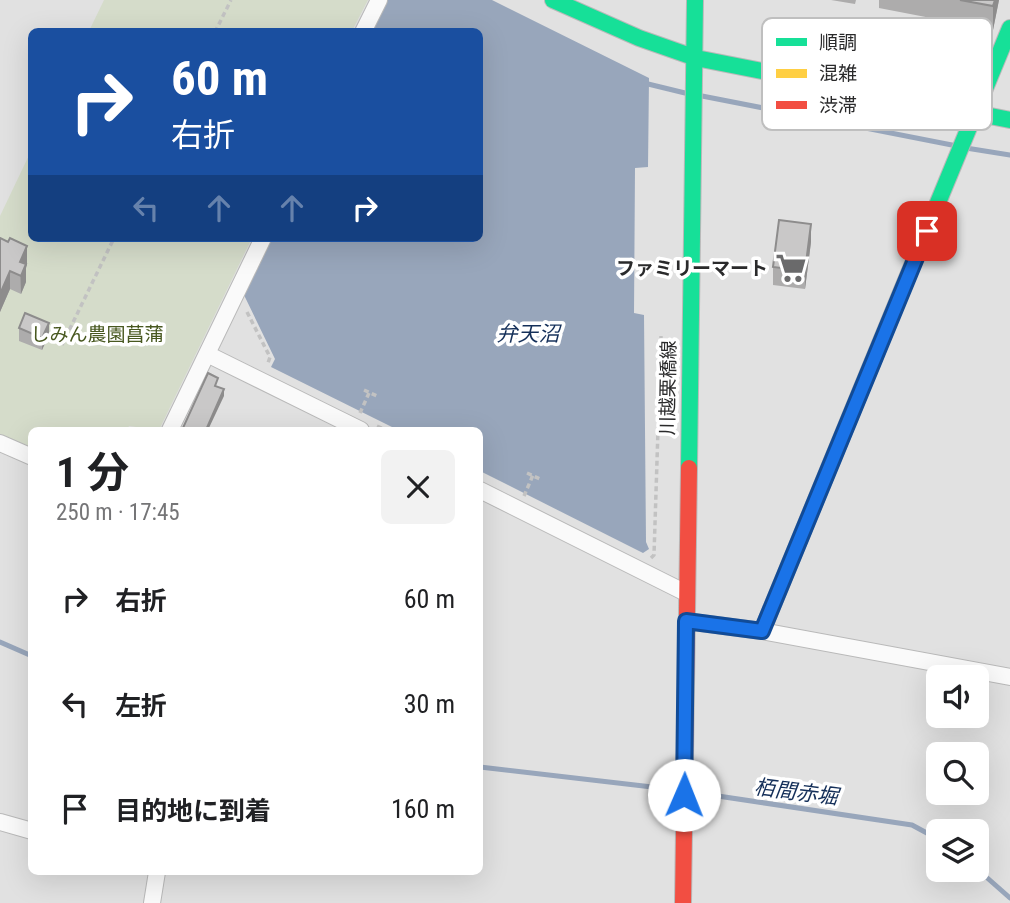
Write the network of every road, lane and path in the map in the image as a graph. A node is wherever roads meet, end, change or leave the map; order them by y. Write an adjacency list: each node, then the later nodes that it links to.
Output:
1 (231, 0): 5 (path)
2 (379, 0): 6 (street)
3 (553, 0): 8 (street)
4 (695, 0): 8 (street, 川越栗橋線)
5 (217, 28)
6 (365, 28)
7 (1010, 28): 9 (street)
8 (696, 58): 10 (street); 34 (street, 川越栗橋線)
9 (992, 71)
10 (762, 73)
11 (992, 120): 12 (street)
12 (1010, 120)
13 (968, 130): 36 (street)
14 (112, 242): 18 (path)
15 (261, 242): 19 (street)
16 (244, 307): 20 (path)
17 (661, 337): 33 (path)
18 (62, 345)
19 (207, 354): 24 (street); 25 (street)
20 (268, 363)
21 (363, 390): 22 (path)
22 (369, 393): 23 (path); 24 (path)
23 (377, 396)
24 (360, 424)
25 (171, 427)
26 (0, 443): 27 (street)
27 (28, 455)
28 (527, 473): 29 (path)
29 (533, 475): 30 (path); 32 (path)
30 (540, 479)
31 (483, 492): 34 (street)
32 (522, 500)
33 (646, 563)
34 (685, 593): 35 (street, 川越栗橋線)
35 (686, 621): 36 (street); 42 (street, 川越栗橋線)
36 (762, 631): 37 (street)
37 (1010, 677)
38 (0, 822): 39 (street)
39 (28, 830)
40 (157, 875): 41 (street)
41 (152, 903)
42 (683, 903)

